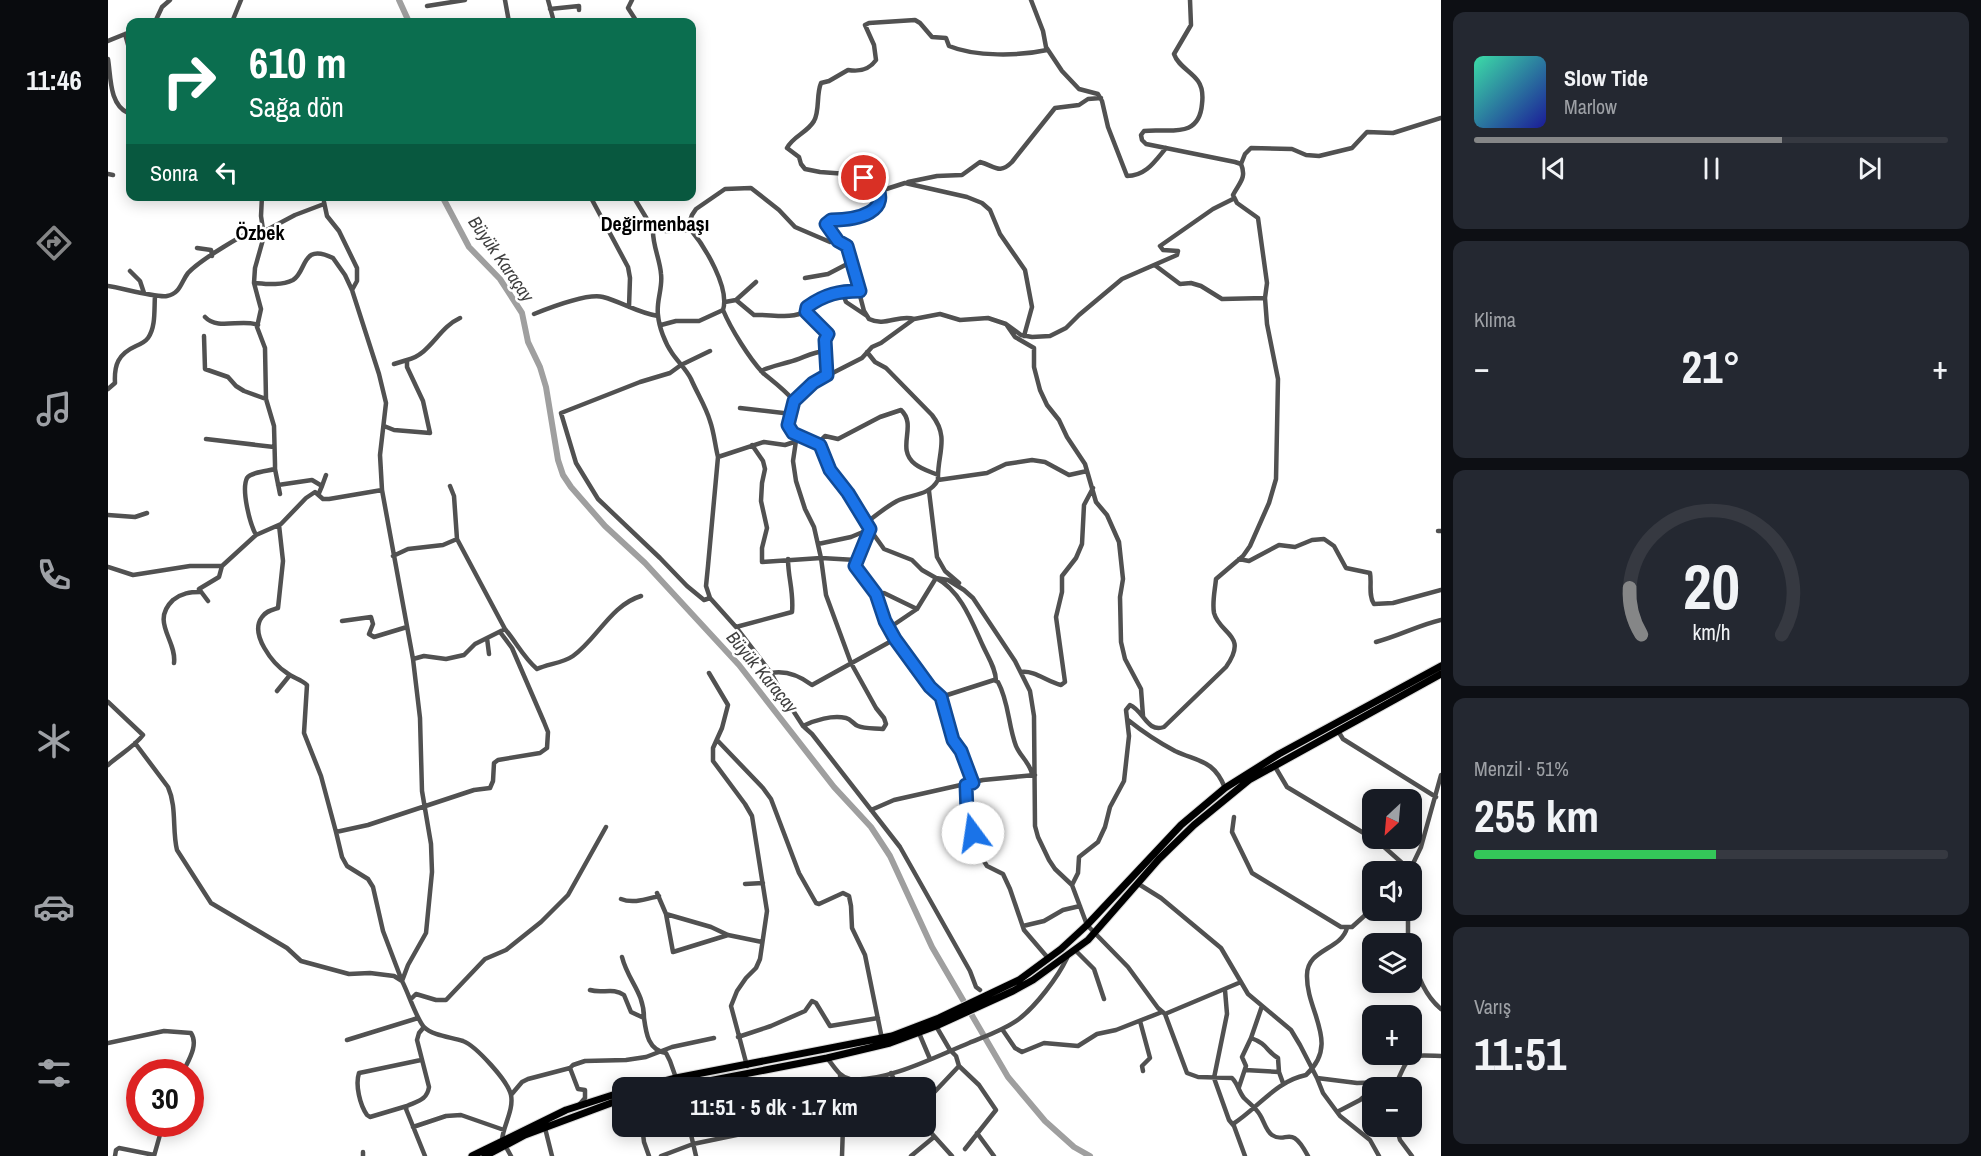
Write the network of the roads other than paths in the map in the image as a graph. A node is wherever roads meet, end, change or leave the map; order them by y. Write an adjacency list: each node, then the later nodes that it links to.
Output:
1 (170, 0): 12 (street)
2 (241, 0): 13 (street)
3 (465, 0): 9 (street)
4 (505, 0): 14 (street)
5 (548, 0): 10 (street)
6 (632, 0): 16 (street)
7 (1031, 0): 19 (street)
8 (1190, 0): 24 (street)
9 (427, 6)
10 (550, 9): 11 (street); 15 (street)
11 (579, 10)
12 (157, 18)
13 (234, 18)
14 (508, 18)
15 (553, 18)
16 (634, 18)
17 (126, 34): 18 (street)
18 (108, 42)
19 (1047, 50): 21 (street); 27 (street)
20 (108, 59): 22 (street)
21 (1101, 98): 24 (street); 26 (street)
22 (126, 112)
23 (1441, 118): 25 (street)
24 (1166, 148): 25 (street)
25 (1241, 164): 28 (street)
26 (905, 183): 27 (street); 66 (street)
27 (880, 191): 35 (street)
28 (1233, 199): 39 (street); 50 (street)
29 (262, 201): 32 (street)
30 (593, 201): 53 (street)
31 (636, 201): 33 (street)
32 (263, 229): 37 (street); 43 (street); 45 (street)
33 (653, 229): 34 (street); 57 (street)
34 (687, 229): 35 (street); 52 (street)
35 (838, 241): 38 (street)
36 (197, 248): 37 (street)
37 (212, 256): 49 (street)
38 (852, 262): 41 (street); 47 (street)
39 (1156, 266): 50 (street); 66 (street)
40 (130, 271): 48 (street)
41 (805, 278)
42 (756, 282): 51 (street)
43 (254, 283): 45 (street); 63 (street)
44 (108, 286): 48 (street)
45 (352, 290): 80 (street)
46 (842, 291): 47 (street); 55 (street); 58 (street)
47 (860, 291): 58 (street)
48 (144, 293): 49 (street)
49 (155, 296): 75 (street)
50 (1265, 298): 112 (street)
51 (736, 300): 52 (street); 55 (street)
52 (725, 302): 54 (street)
53 (629, 307): 56 (street); 57 (street)
54 (723, 310): 64 (street); 73 (street)
55 (806, 312): 68 (street)
56 (534, 314)
57 (658, 316): 64 (street)
58 (867, 316): 61 (street)
59 (206, 317): 63 (street)
60 (460, 318): 70 (street)
61 (914, 319): 62 (street); 69 (street)
62 (1006, 324): 66 (street); 89 (street)
63 (258, 325): 76 (street)
64 (661, 325): 72 (street)
65 (204, 336): 76 (street)
66 (1024, 336)
67 (710, 351): 72 (street)
68 (826, 351): 73 (street); 74 (street)
69 (867, 352): 74 (street); 91 (street)
70 (407, 360): 71 (street); 80 (street)
71 (394, 364)
72 (681, 365): 87 (street); 121 (street)
73 (761, 371): 77 (street)
74 (827, 375): 77 (street)
75 (108, 389)
76 (266, 399): 86 (street)
77 (794, 401): 79 (street)
78 (740, 408): 79 (street)
79 (792, 414): 81 (street)
80 (384, 426): 96 (street)
81 (796, 434): 83 (street); 84 (street)
82 (206, 439): 86 (street)
83 (794, 442): 85 (street); 107 (street)
84 (818, 443): 91 (street); 102 (street)
85 (753, 445): 87 (street); 110 (street)
86 (274, 447): 88 (street)
87 (718, 457): 121 (street)
88 (274, 469): 92 (street); 105 (street)
89 (1087, 471): 91 (street); 95 (street)
90 (326, 475): 93 (street)
91 (938, 478): 97 (street)
92 (278, 485): 93 (street); 99 (street)
93 (322, 486): 98 (street)
94 (450, 486): 106 (street)
95 (1093, 488): 138 (street); 147 (street)
96 (382, 490): 98 (street); 108 (street)
97 (929, 491): 102 (street); 116 (street)
98 (319, 493): 103 (street)
99 (280, 494)
100 (147, 513): 101 (street)
101 (108, 515)
102 (866, 523): 104 (street)
103 (279, 525): 105 (street); 142 (street)
104 (870, 529): 107 (street); 111 (street); 115 (street)
105 (256, 535): 114 (street)
106 (457, 539): 108 (street); 129 (street)
107 (818, 544): 109 (street)
108 (393, 556): 126 (street)
109 (821, 558): 110 (street); 111 (street); 136 (street)
110 (788, 560): 127 (street)
111 (856, 560): 128 (street)
112 (1239, 560): 117 (street); 147 (street)
113 (108, 567): 114 (street)
114 (222, 567): 118 (street)
115 (936, 578): 116 (street); 123 (street); 143 (street)
116 (964, 590): 138 (street)
117 (1441, 590)
118 (200, 592): 122 (street); 135 (street)
119 (884, 593): 123 (street)
120 (641, 596): 129 (street)
121 (710, 598): 127 (street)
122 (208, 601)
123 (917, 609): 128 (street)
124 (1441, 620): 132 (street)
125 (342, 621): 126 (street)
126 (407, 627): 134 (street)
127 (736, 627): 140 (street)
128 (889, 628): 131 (street)
129 (502, 631): 130 (street); 161 (street)
130 (488, 638): 133 (street); 134 (street)
131 (895, 639): 136 (street); 145 (street)
132 (1376, 642)
133 (489, 654)
134 (412, 659): 161 (street)
135 (174, 663)
136 (851, 663): 140 (street); 149 (street)
137 (1441, 666): 159 (highway)
138 (1021, 672): 155 (street)
139 (709, 673): 151 (street)
140 (771, 673): 149 (street)
141 (1441, 674): 150 (highway)
142 (290, 675): 144 (street); 166 (street)
143 (996, 681): 145 (street); 155 (street)
144 (277, 692)
145 (941, 697): 157 (street)
146 (108, 702): 152 (street)
147 (1143, 716): 148 (street)
148 (1128, 720): 159 (street); 173 (street)
149 (803, 726): 162 (street)
150 (1338, 731): 154 (highway); 160 (street)
151 (717, 740): 170 (street); 202 (street)
152 (135, 743): 153 (street); 188 (street)
153 (108, 765)
154 (1274, 765): 165 (street); 171 (highway)
155 (1034, 775): 157 (street); 173 (street)
156 (1441, 775): 160 (street)
157 (973, 783): 158 (street)
158 (966, 785): 162 (street); 179 (street)
159 (1225, 788): 178 (highway)
160 (1436, 797): 169 (street)
161 (424, 806): 166 (street); 188 (street)
162 (871, 810): 192 (street)
163 (1234, 817): 180 (street)
164 (606, 826): 194 (street)
165 (1362, 831)
166 (336, 832): 188 (street)
167 (1388, 849): 168 (street)
168 (1400, 861)
169 (1415, 861)
170 (763, 883): 172 (street); 183 (street)
171 (1137, 883): 181 (highway); 189 (street)
172 (745, 884)
173 (1072, 885): 175 (street)
174 (621, 899): 176 (street)
175 (1080, 906): 178 (street); 179 (street)
176 (666, 914): 182 (street); 182 (street)
177 (1362, 918): 180 (street)
178 (1087, 925): 181 (street); 187 (highway)
179 (1023, 927): 187 (street)
180 (1347, 928): 226 (street)
181 (1094, 933): 184 (highway); 199 (street)
182 (728, 935): 183 (street)
183 (762, 942): 209 (street)
184 (1075, 950): 185 (highway); 196 (street)
185 (1068, 955): 195 (highway); 207 (street)
186 (622, 957): 201 (street)
187 (1048, 958): 195 (highway)
188 (402, 981): 194 (street)
189 (1241, 982): 193 (street); 197 (street)
190 (1422, 983): 198 (street)
191 (590, 990): 201 (street)
192 (980, 990)
193 (1224, 990): 199 (street); 236 (street)
194 (412, 998): 200 (street)
195 (990, 998): 203 (highway)
196 (1104, 999)
197 (1262, 1006): 211 (street); 226 (street)
198 (1441, 1009)
199 (1163, 1013): 204 (street); 236 (street)
200 (418, 1018): 206 (street); 213 (street)
201 (644, 1018): 216 (street)
202 (878, 1018): 209 (street); 212 (street)
203 (941, 1020): 205 (highway); 212 (highway)
204 (1140, 1021): 207 (street); 227 (street)
205 (936, 1026): 208 (highway); 215 (street)
206 (424, 1027): 221 (street); 242 (street)
207 (1002, 1029): 215 (street)
208 (919, 1033): 218 (highway); 220 (street)
209 (738, 1037): 222 (street)
210 (714, 1038): 216 (street)
211 (1251, 1038): 225 (street); 228 (street)
212 (882, 1039): 222 (highway)
213 (347, 1040)
214 (108, 1043): 219 (street)
215 (952, 1050): 220 (street); 223 (street)
216 (658, 1052): 224 (street); 231 (street)
217 (1441, 1056): 235 (street)
218 (827, 1058): 230 (street); 233 (highway)
219 (189, 1059)
220 (930, 1059): 229 (street)
221 (421, 1060): 247 (street); 247 (street)
222 (747, 1066): 232 (highway)
223 (960, 1066): 241 (street); 254 (street)
224 (570, 1068): 242 (street); 246 (street)
225 (1245, 1070): 228 (street); 240 (street)
226 (1311, 1070): 237 (street); 238 (street)
227 (1143, 1071)
228 (1279, 1072): 238 (street)
229 (891, 1073): 230 (street); 234 (street)
230 (840, 1075)
231 (674, 1077)
232 (706, 1077)
233 (721, 1077)
234 (893, 1077)
235 (1400, 1077)
236 (1214, 1078): 240 (street); 250 (street)
237 (1317, 1078): 239 (street); 249 (street)
238 (1284, 1083): 248 (street)
239 (1362, 1083)
240 (1239, 1089): 248 (street)
241 (936, 1091)
242 (511, 1095): 253 (street)
243 (612, 1095): 246 (highway)
244 (1362, 1098): 249 (street)
245 (612, 1103): 252 (highway)
246 (579, 1105): 262 (highway)
247 (407, 1106): 251 (street)
248 (1254, 1107): 250 (street); 280 (street)
249 (1337, 1112): 281 (street)
250 (1233, 1124): 279 (street)
251 (413, 1127): 253 (street); 267 (street)
252 (545, 1128): 262 (highway); 271 (street)
253 (504, 1130): 262 (street)
254 (977, 1133): 264 (street); 278 (street)
255 (159, 1137): 265 (street)
256 (643, 1137): 272 (street)
257 (691, 1137): 263 (street)
258 (727, 1137): 263 (street)
259 (843, 1137): 275 (street)
260 (934, 1137): 276 (street); 277 (street)
261 (1400, 1137): 282 (street)
262 (503, 1143): 268 (highway); 269 (highway); 270 (street)
263 (693, 1144): 273 (street); 274 (street)
264 (965, 1149)
265 (154, 1155): 266 (street)
266 (115, 1156)
267 (425, 1156)
268 (472, 1156)
269 (485, 1156)
270 (511, 1156)
271 (552, 1156)
272 (649, 1156)
273 (661, 1156)
274 (696, 1156)
275 (842, 1156)
276 (911, 1156)
277 (952, 1156)
278 (994, 1156)
279 (1245, 1156)
280 (1308, 1156)
281 (1379, 1156)
282 (1412, 1156)

